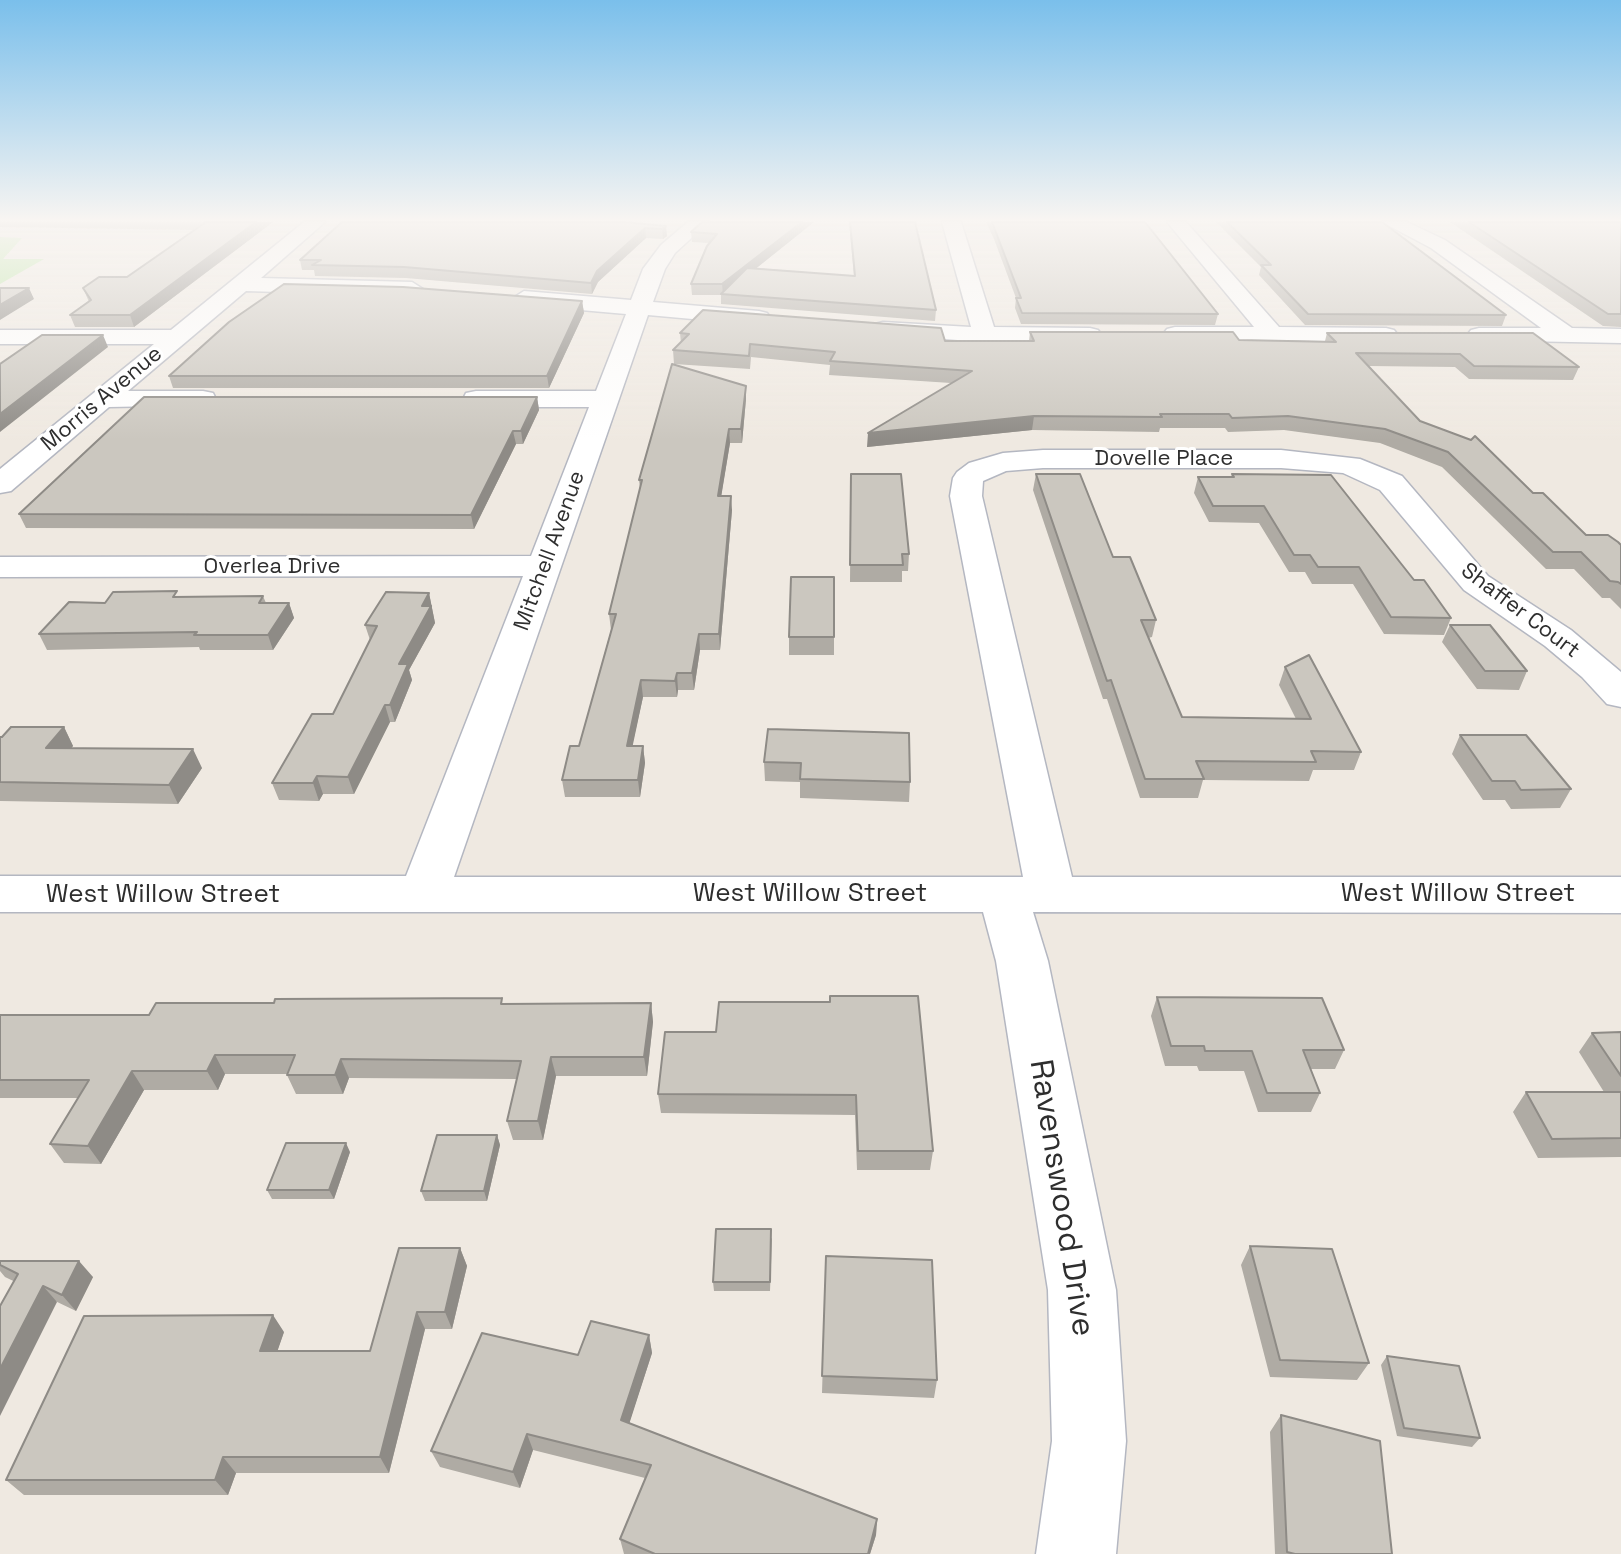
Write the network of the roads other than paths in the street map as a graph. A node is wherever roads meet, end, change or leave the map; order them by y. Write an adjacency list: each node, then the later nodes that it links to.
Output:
1 (229, 295): 19 (street, Morris Avenue)
2 (645, 295): 7 (street, Mitchell Avenue)
3 (973, 295): 12 (street)
4 (1238, 295): 11 (street)
5 (1509, 295): 16 (street)
6 (496, 296): 7 (street)
7 (641, 308): 8 (street); 23 (street, Mitchell Avenue)
8 (784, 321)
9 (859, 327): 12 (street)
10 (1158, 334): 11 (street)
11 (1272, 334): 14 (street)
12 (985, 335): 13 (street)
13 (1111, 335)
14 (1415, 335)
15 (1462, 335): 16 (street)
16 (1566, 335): 17 (street)
17 (1621, 336)
18 (0, 337): 19 (street)
19 (177, 337): 20 (street, Morris Avenue)
20 (101, 399): 21 (street); 26 (street, Morris Avenue)
21 (227, 399)
22 (450, 399): 23 (street)
23 (606, 399): 27 (street, Mitchell Avenue)
24 (1349, 465): 25 (street, Dovelle Place); 29 (street, Shaffer Court)
25 (980, 469): 30 (street, Ravenswood Drive)
26 (0, 484)
27 (544, 566): 28 (street, Overlea Drive); 32 (street, Mitchell Avenue)
28 (0, 567)
29 (1621, 695)
30 (1027, 893): 32 (street, West Willow Street); 33 (street, West Willow Street); 34 (street, Ravenswood Drive)
31 (0, 894): 32 (street, West Willow Street)
32 (423, 895)
33 (1621, 895)
34 (1076, 1554)

